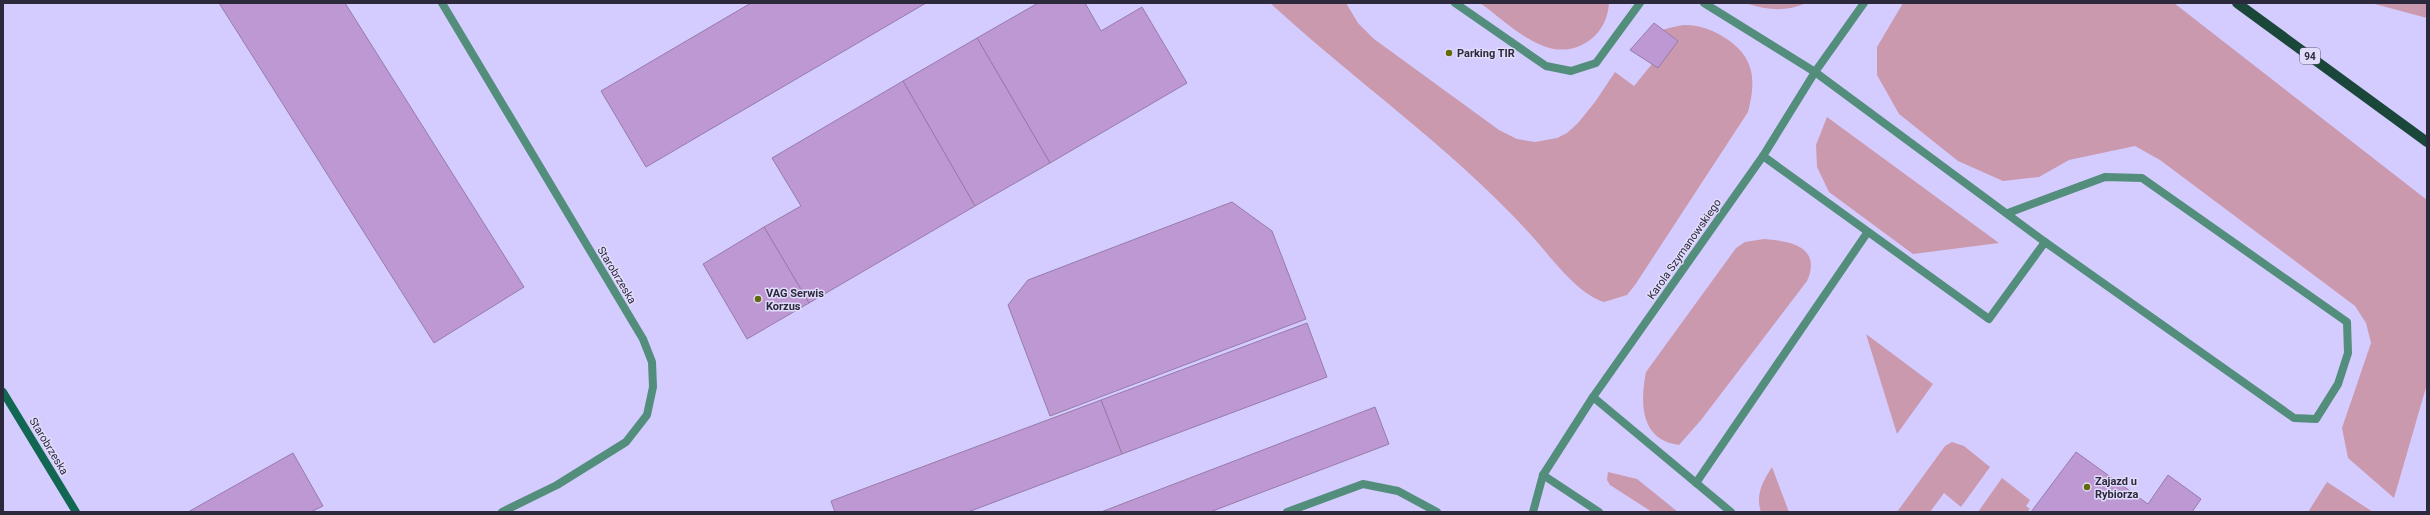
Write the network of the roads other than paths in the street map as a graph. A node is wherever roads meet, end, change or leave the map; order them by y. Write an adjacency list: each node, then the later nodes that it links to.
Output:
1 (442, 3): 18 (street, Starobrzeska)
2 (1455, 3): 3 (street)
3 (1640, 3)
4 (1704, 3): 7 (street)
5 (1864, 3): 7 (street, Karola Szymanowskiego)
6 (2237, 3): 8 (main road, 94)
7 (1815, 72): 9 (street, Karola Szymanowskiego); 10 (street)
8 (2427, 142)
9 (1763, 156): 11 (street); 14 (street, Karola Szymanowskiego)
10 (2008, 213): 12 (street); 12 (street)
11 (1867, 233): 12 (street); 16 (street)
12 (2045, 242)
13 (3, 392): 17 (street, Starobrzeska)
14 (1593, 397): 15 (street, Karola Szymanowskiego); 16 (street)
15 (1543, 475): 21 (street, Karola Szymanowskiego); 22 (street)
16 (1696, 483): 23 (street)
17 (76, 512)
18 (502, 512)
19 (1287, 512): 20 (street)
20 (1437, 512)
21 (1533, 512)
22 (1598, 512)
23 (1731, 512)

